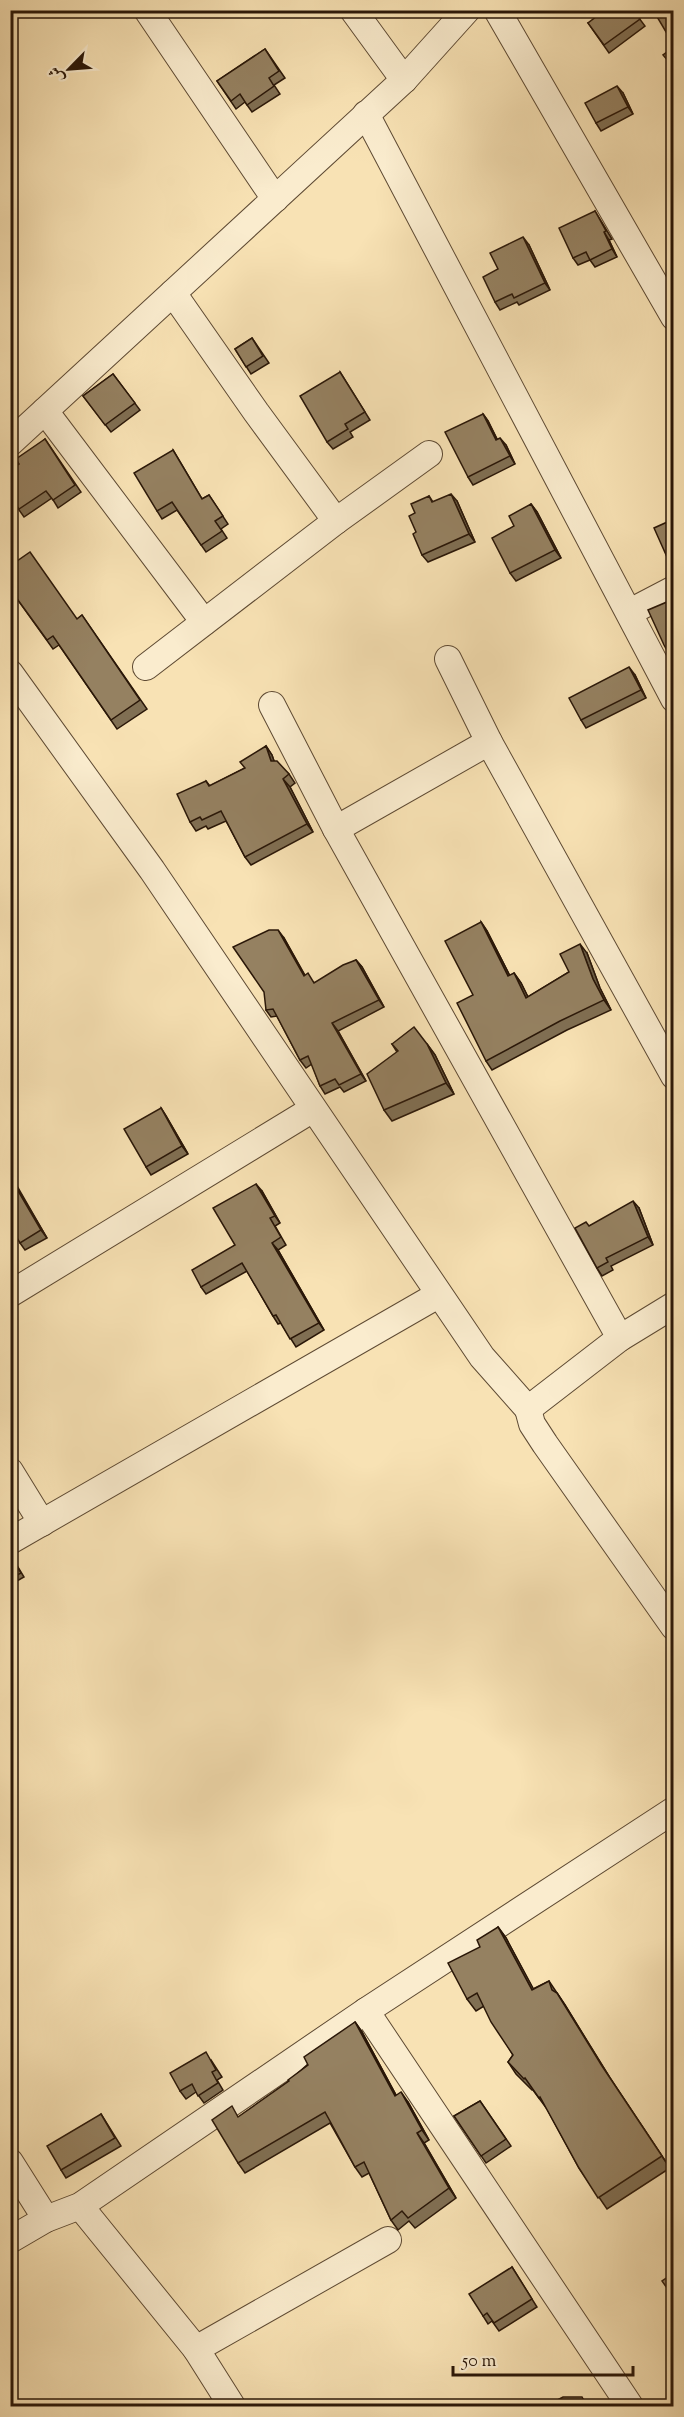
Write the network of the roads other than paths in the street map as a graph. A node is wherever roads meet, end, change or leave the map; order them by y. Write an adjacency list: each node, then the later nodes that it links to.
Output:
1 (147, 10): 7 (street)
2 (353, 10): 5 (street)
3 (467, 10): 5 (street)
4 (497, 10): 9 (street)
5 (404, 80): 6 (street)
6 (366, 114): 7 (street); 15 (street)
7 (275, 199): 8 (street)
8 (173, 293): 10 (street); 13 (street)
9 (674, 317)
10 (45, 411): 11 (street); 16 (street)
11 (10, 442)
12 (429, 454): 13 (street)
13 (336, 520): 16 (street)
14 (674, 589): 15 (street)
15 (630, 612): 20 (street)
16 (204, 622): 18 (street)
17 (448, 658): 22 (street)
18 (146, 668)
19 (10, 673): 25 (street)
20 (674, 699)
21 (272, 705): 23 (street)
22 (489, 742): 23 (street); 24 (street)
23 (336, 829): 29 (street)
24 (674, 1076)
25 (314, 1109): 26 (street); 27 (street)
26 (10, 1294)
27 (438, 1295): 30 (street); 32 (street)
28 (672, 1310): 29 (street)
29 (620, 1338): 30 (street)
30 (528, 1408): 34 (street)
31 (10, 1471): 32 (street)
32 (42, 1523): 33 (street)
33 (10, 1542)
34 (674, 1627)
35 (674, 1810): 36 (street)
36 (366, 2011): 38 (street); 44 (street)
37 (10, 2162): 39 (street)
38 (80, 2206): 39 (street); 42 (street)
39 (46, 2219): 40 (street)
40 (10, 2240)
41 (388, 2240): 42 (street)
42 (196, 2349): 43 (street)
43 (232, 2406)
44 (630, 2406)

